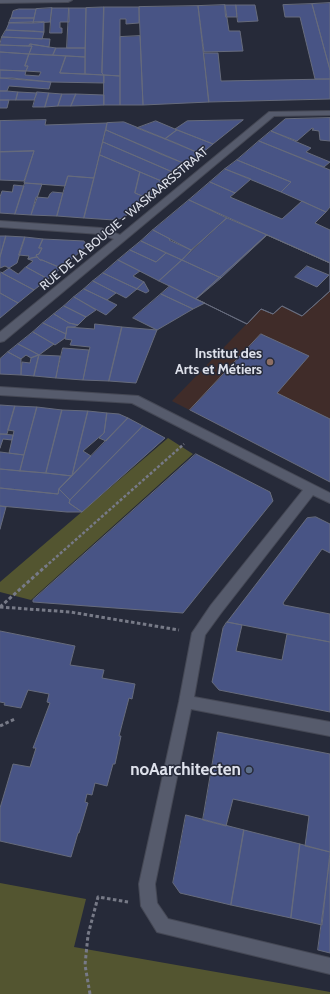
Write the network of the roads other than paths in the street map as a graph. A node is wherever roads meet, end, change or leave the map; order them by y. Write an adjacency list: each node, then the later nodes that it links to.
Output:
1 (68, 0): 2 (street)
2 (0, 1)
3 (330, 113): 5 (street, RUE DE LA BOUGIE - WASKAARSSTRAAT)
4 (0, 224): 5 (street)
5 (120, 238): 6 (street, RUE DE LA BOUGIE - WASKAARSSTRAAT)
6 (0, 338)
7 (0, 390): 8 (street)
8 (311, 489): 9 (street); 10 (street)
9 (330, 498)
10 (186, 702): 11 (street); 12 (street)
11 (330, 730)
12 (330, 966)

